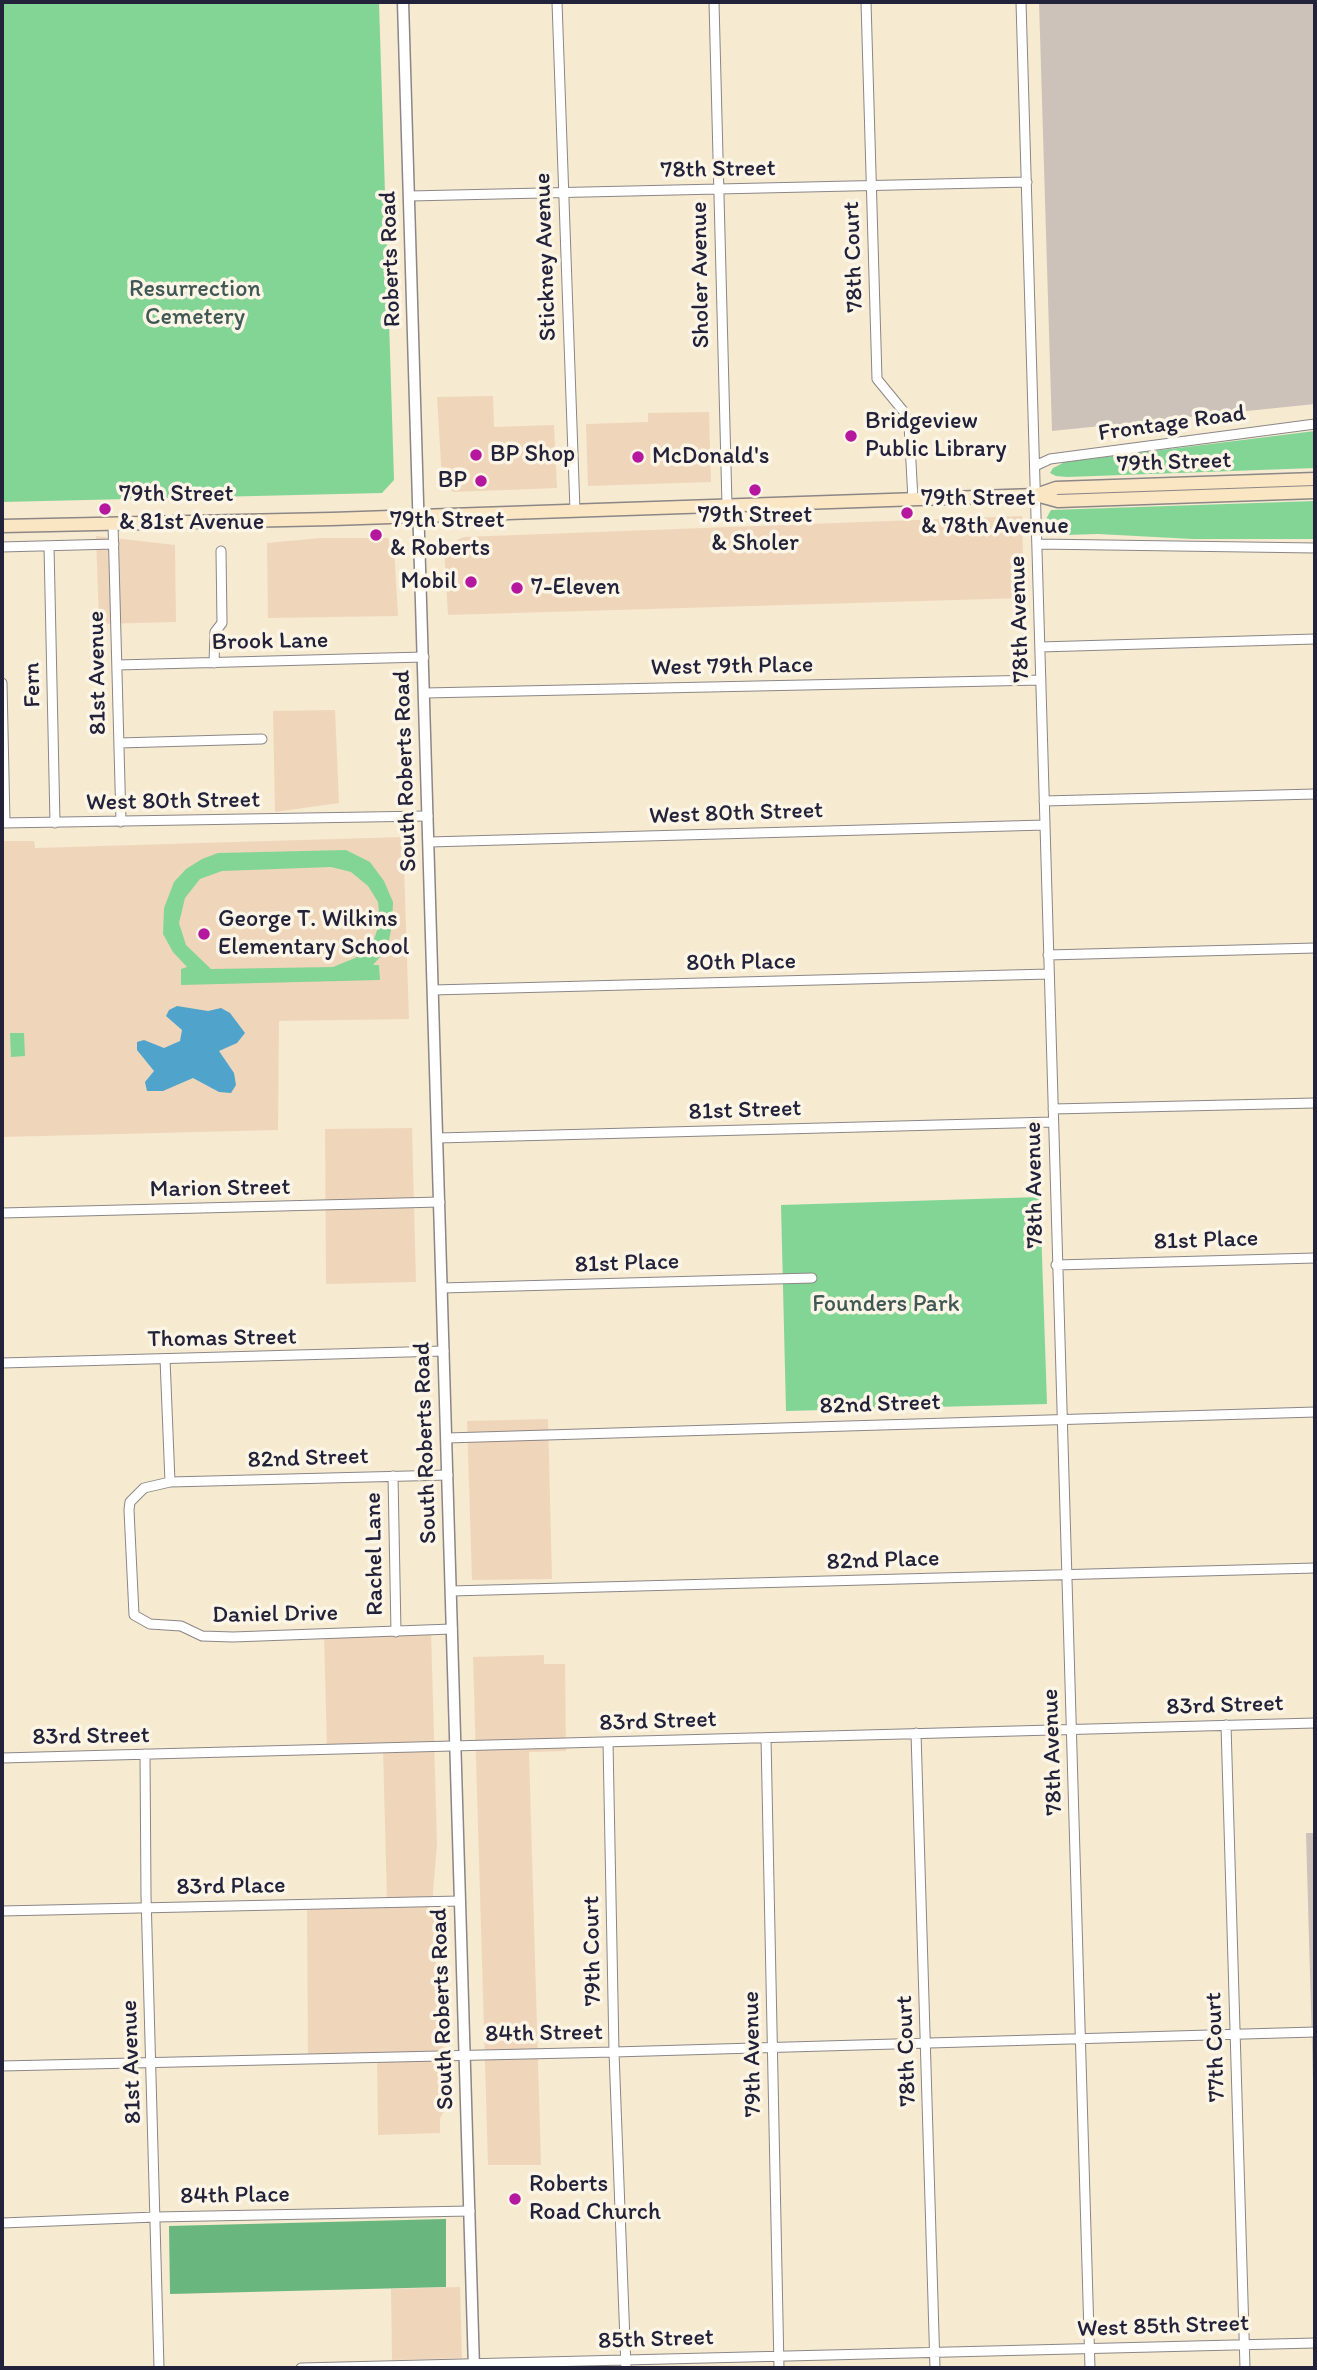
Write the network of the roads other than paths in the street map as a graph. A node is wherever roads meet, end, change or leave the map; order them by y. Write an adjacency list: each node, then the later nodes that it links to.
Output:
1 (403, 2): 10 (street, Roberts Road)
2 (557, 2): 9 (street, Stickney Avenue)
3 (714, 2): 8 (street, Sholer Avenue)
4 (866, 2): 7 (street, 78th Court)
5 (1021, 2): 6 (street, 78th Avenue)
6 (1027, 182): 7 (street, 78th Street); 12 (street, 78th Avenue)
7 (872, 186): 8 (street, 78th Street); 16 (street, 78th Court)
8 (719, 189): 9 (street, 78th Street); 17 (street, Sholer Avenue)
9 (563, 193): 10 (street, 78th Street); 18 (street, Stickney Avenue)
10 (410, 196): 19 (street, Roberts Road)
11 (1315, 424): 12 (street, Frontage Road)
12 (1035, 466): 15 (street, 78th Avenue)
13 (1315, 479): 15 (main road, 79th Street)
14 (1315, 492): 15 (main road, 79th Street)
15 (1036, 495): 16 (main road, 79th Street); 23 (street, 78th Avenue)
16 (913, 500): 17 (main road, 79th Street)
17 (727, 505): 18 (main road, 79th Street)
18 (575, 510): 19 (main road, 79th Street)
19 (419, 516): 20 (main road, 79th Street); 30 (street, South Roberts Road)
20 (113, 524): 21 (main road, 79th Street); 22 (street, 81st Avenue)
21 (2, 526)
22 (114, 544): 24 (street); 32 (street, 81st Avenue)
23 (1037, 544): 26 (street); 29 (street, 78th Avenue)
24 (49, 546): 25 (street); 43 (street, Fern)
25 (2, 547)
26 (1315, 548)
27 (221, 551): 31 (street)
28 (1315, 639): 29 (street)
29 (1040, 647): 33 (street, 78th Avenue)
30 (424, 657): 31 (street, Brook Lane); 35 (street, South Roberts Road)
31 (214, 663): 32 (street, Brook Lane)
32 (117, 665): 37 (street, 81st Avenue)
33 (1041, 680): 35 (street, West 79th Place); 39 (street, 78th Avenue)
34 (2, 683): 42 (street)
35 (425, 694): 40 (street, South Roberts Road)
36 (262, 739): 37 (street)
37 (119, 743): 41 (street, 81st Avenue)
38 (1315, 794): 39 (street)
39 (1044, 801): 44 (street, 78th Avenue)
40 (428, 816): 41 (street, West 80th Street); 45 (street, South Roberts Road)
41 (121, 822): 43 (street, West 80th Street)
42 (3, 823): 43 (street, West 80th Street)
43 (55, 823)
44 (1045, 825): 45 (street, West 80th Street); 47 (street, 78th Avenue)
45 (429, 842): 49 (street, South Roberts Road)
46 (1315, 948): 47 (street)
47 (1048, 955): 48 (street, 78th Avenue)
48 (1049, 974): 49 (street, 80th Place); 51 (street, 78th Avenue)
49 (433, 990): 53 (street, South Roberts Road)
50 (1315, 1103): 51 (street)
51 (1052, 1109): 52 (street, 78th Avenue)
52 (1053, 1122): 53 (street, 81st Street); 57 (street, 78th Avenue)
53 (438, 1138): 54 (street, South Roberts Road)
54 (439, 1202): 55 (street, Marion Street); 59 (street, South Roberts Road)
55 (2, 1213)
56 (1315, 1258): 57 (street, 81st Place)
57 (1056, 1265): 64 (street, 78th Avenue)
58 (812, 1278): 59 (street, 81st Place)
59 (442, 1288): 60 (street, South Roberts Road)
60 (444, 1351): 61 (street, Thomas Street); 65 (street, South Roberts Road)
61 (165, 1359): 62 (street, Thomas Street); 68 (street)
62 (2, 1363)
63 (1315, 1412): 64 (street, 82nd Street)
64 (1063, 1420): 65 (street, 82nd Street); 70 (street, 78th Avenue)
65 (447, 1438): 66 (street, South Roberts Road)
66 (448, 1475): 67 (street, 82nd Street); 71 (street, South Roberts Road)
67 (393, 1476): 68 (street, 82nd Street); 73 (street, Rachel Lane)
68 (170, 1482): 73 (street, Daniel Drive)
69 (1315, 1568): 70 (street, 82nd Place)
70 (1067, 1574): 71 (street, 82nd Place); 76 (street, 78th Avenue)
71 (451, 1591): 72 (street, South Roberts Road)
72 (452, 1629): 73 (street, Daniel Drive); 80 (street, South Roberts Road)
73 (396, 1632)
74 (1315, 1723): 75 (street, 83rd Street)
75 (1226, 1725): 76 (street, 83rd Street); 87 (street, 77th Court)
76 (1072, 1730): 77 (street, 83rd Street); 88 (street, 78th Avenue)
77 (916, 1733): 78 (street, 83rd Street); 89 (street, 78th Court)
78 (766, 1738): 79 (street, 83rd Street); 90 (street, 79th Avenue)
79 (608, 1742): 80 (street, 83rd Street); 91 (street, 79th Court)
80 (456, 1746): 81 (street, 83rd Street); 83 (street, South Roberts Road)
81 (145, 1754): 82 (street, 83rd Street); 84 (street, 81st Avenue)
82 (2, 1758)
83 (460, 1901): 84 (street, 83rd Place); 92 (street, South Roberts Road)
84 (147, 1908): 85 (street, 83rd Place); 93 (street, 81st Avenue)
85 (2, 1911)
86 (1315, 2032): 87 (street, 84th Street)
87 (1234, 2035): 88 (street, 84th Street); 99 (street, 77th Court)
88 (1080, 2039): 89 (street, 84th Street); 100 (street, 78th Avenue)
89 (926, 2043): 90 (street, 84th Street); 102 (street, 78th Court)
90 (771, 2047): 91 (street, 84th Street); 103 (street, 79th Avenue)
91 (614, 2052): 92 (street, 84th Street); 104 (street, 79th Court)
92 (465, 2055): 93 (street, 84th Street); 95 (street, South Roberts Road)
93 (151, 2063): 94 (street, 84th Street); 96 (street, 81st Avenue)
94 (2, 2066)
95 (470, 2211): 96 (street, 84th Place); 105 (street, South Roberts Road)
96 (156, 2217): 97 (street, 84th Place); 106 (street, 81st Avenue)
97 (2, 2223)
98 (1315, 2343): 99 (street, West 85th Street)
99 (1244, 2344): 100 (street, West 85th Street); 111 (street, 77th Court)
100 (1089, 2348): 101 (street, West 85th Street); 110 (street, 78th Avenue)
101 (1012, 2350): 102 (street, 85th Street)
102 (934, 2353): 103 (street, 85th Street); 109 (street, 78th Court)
103 (779, 2356): 104 (street, 85th Street); 108 (street, 79th Avenue)
104 (626, 2364): 105 (street, 85th Street)
105 (474, 2366): 107 (street, 85th Street)
106 (159, 2368)
107 (301, 2368)
108 (779, 2368)
109 (934, 2368)
110 (1090, 2368)
111 (1245, 2368)

